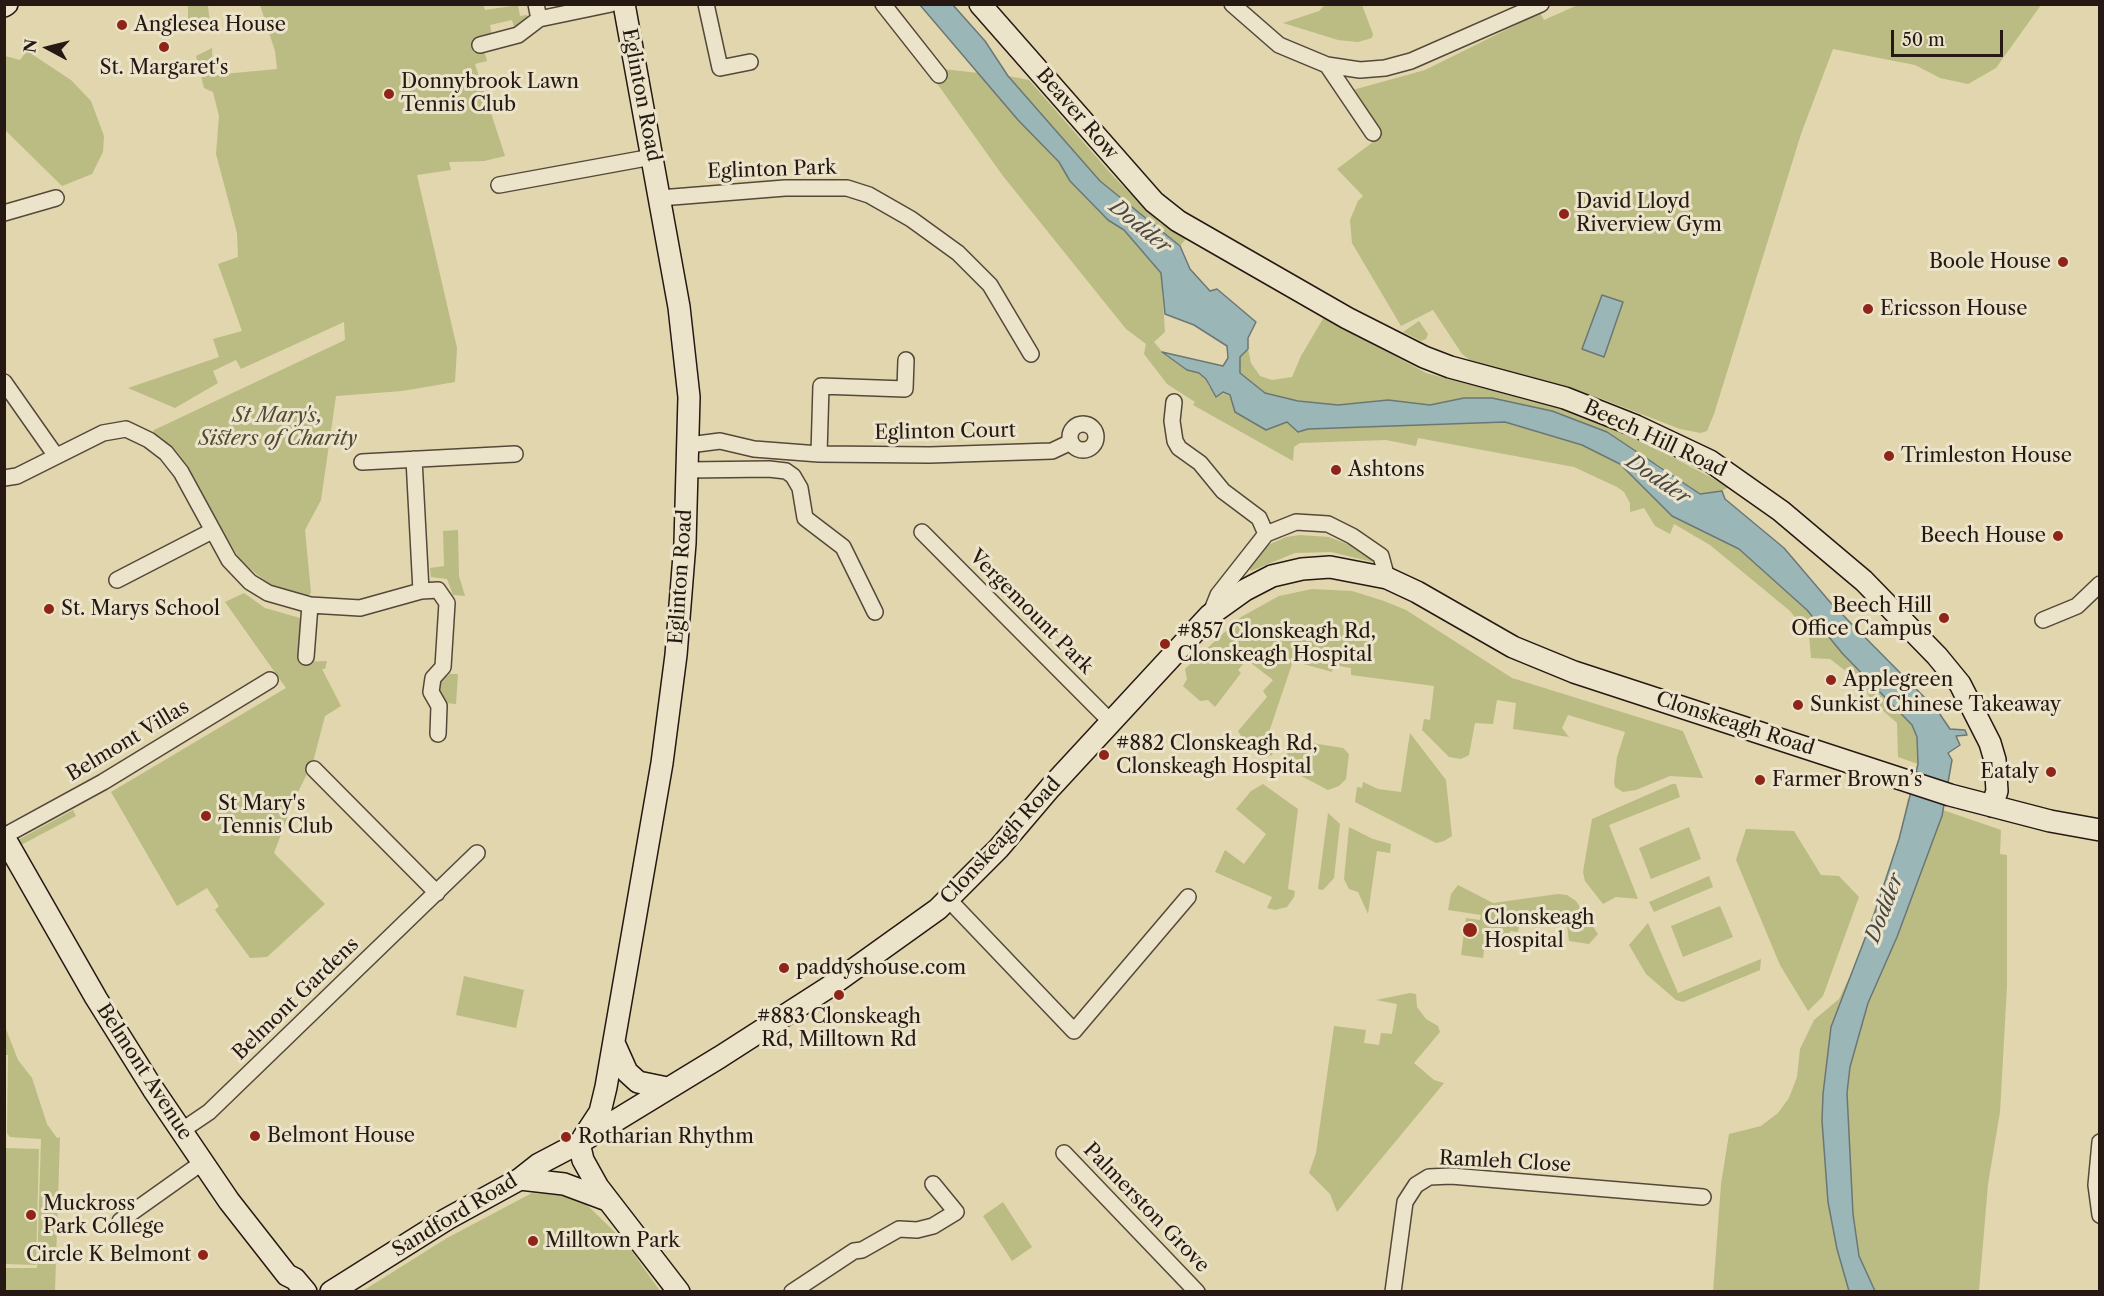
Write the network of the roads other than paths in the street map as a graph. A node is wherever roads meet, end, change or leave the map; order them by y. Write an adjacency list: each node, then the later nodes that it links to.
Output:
1 (611, 4): 8 (street)
2 (624, 4): 14 (main road, Eglinton Road)
3 (706, 4): 10 (street)
4 (883, 4): 12 (street)
5 (980, 4): 19 (main road, Beaver Row)
6 (1232, 4): 11 (street)
7 (1541, 4): 11 (street)
8 (537, 12): 9 (street)
9 (480, 45)
10 (750, 62)
11 (1327, 65): 13 (street)
12 (939, 75)
13 (1372, 133)
14 (652, 157): 15 (street); 17 (main road, Eglinton Road)
15 (499, 185)
16 (56, 198): 18 (street)
17 (660, 198): 20 (street, Eglinton Park); 25 (main road, Eglinton Road)
18 (4, 213)
19 (1178, 221): 49 (main road, Beech Hill Road)
20 (1031, 354)
21 (906, 360): 27 (street)
22 (4, 382): 28 (street)
23 (1174, 402): 35 (street)
24 (1071, 442): 27 (street, Eglinton Court)
25 (689, 445): 27 (street, Eglinton Court); 31 (main road, Eglinton Road)
26 (515, 454): 29 (street)
27 (819, 454)
28 (56, 456): 32 (street); 33 (street)
29 (414, 459): 30 (street); 39 (street)
30 (362, 462)
31 (688, 470): 41 (street); 56 (main road, Eglinton Road)
32 (4, 478)
33 (212, 531): 37 (street); 40 (street)
34 (922, 532): 46 (street, Vergemount Park)
35 (1266, 534): 36 (street); 42 (street, Clonskeagh Road)
36 (1387, 578): 42 (main road, Clonskeagh Road); 49 (main road, Clonskeagh Road)
37 (117, 580)
38 (2100, 584): 43 (street)
39 (421, 591): 40 (street); 47 (street)
40 (310, 605): 44 (street)
41 (875, 612)
42 (1210, 615): 46 (main road, Clonskeagh Road)
43 (2043, 620)
44 (306, 657)
45 (270, 680): 51 (street, Belmont Villas)
46 (1111, 722): 55 (main road, Clonskeagh Road)
47 (438, 734)
48 (314, 769): 53 (street)
49 (1992, 806): 50 (main road, Clonskeagh Road)
50 (2100, 830)
51 (4, 837): 58 (main road, Belmont Avenue)
52 (477, 854): 53 (street, Belmont Gardens)
53 (437, 893): 58 (street, Belmont Gardens)
54 (1188, 897): 55 (street)
55 (949, 900): 57 (main road, Clonskeagh Road)
56 (614, 1042): 57 (main road); 60 (main road, Eglinton Road)
57 (667, 1088): 60 (main road, Clonskeagh Road)
58 (181, 1131): 62 (main road, Belmont Avenue)
59 (2100, 1142): 67 (street)
60 (579, 1143): 63 (main road, Sandford Road); 66 (main road)
61 (1064, 1152): 73 (street, Palmerston Grove)
62 (203, 1162): 68 (street); 69 (main road, Belmont Avenue)
63 (520, 1179): 66 (main road); 70 (main road, Sandford Road)
64 (933, 1184): 72 (street)
65 (1703, 1197): 74 (street, Ramleh Close)
66 (607, 1200): 71 (main road)
67 (2100, 1215)
68 (120, 1221)
69 (306, 1292)
70 (331, 1292)
71 (679, 1292)
72 (792, 1292)
73 (1197, 1292)
74 (1393, 1292)

